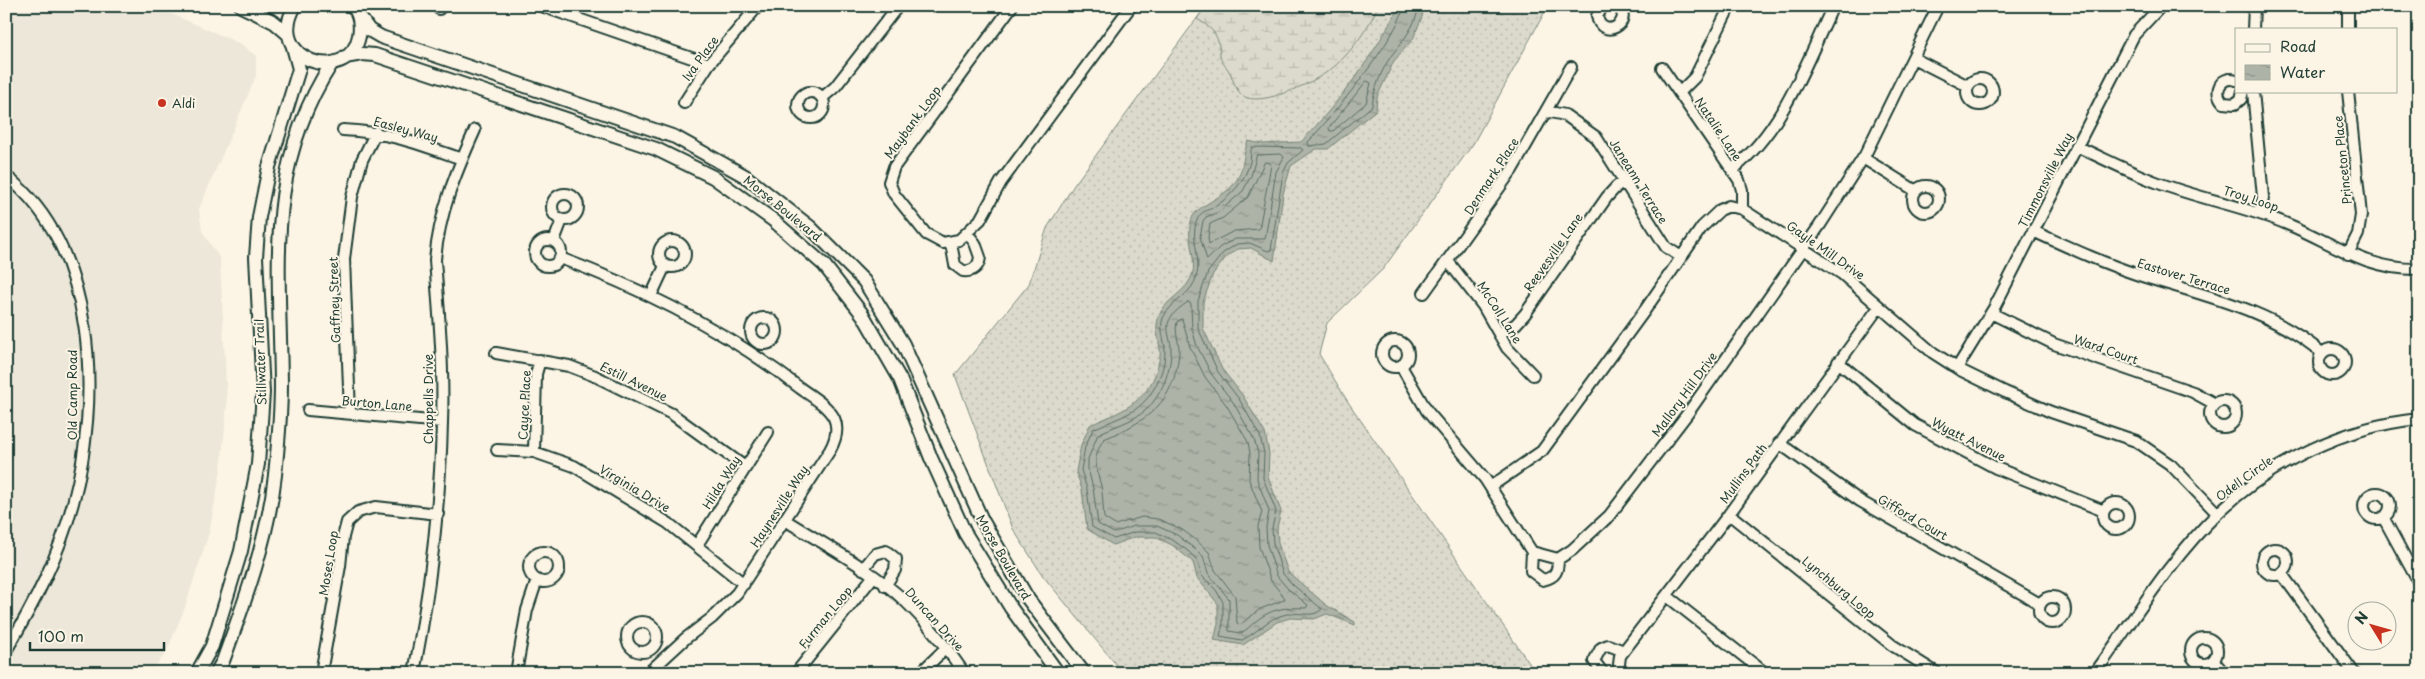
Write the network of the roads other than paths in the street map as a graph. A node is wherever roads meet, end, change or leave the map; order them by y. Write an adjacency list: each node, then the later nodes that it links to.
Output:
1 (241, 6): 19 (main road)
2 (295, 6): 19 (main road)
3 (541, 6): 24 (street)
4 (758, 6): 24 (street, Iva Place)
5 (898, 6): 33 (street)
6 (1012, 6): 52 (street, Maybank Loop)
7 (1131, 6): 50 (street)
8 (1603, 6): 9 (street)
9 (1618, 6)
10 (1730, 6): 32 (street)
11 (1833, 6): 42 (street)
12 (1938, 6): 22 (street, Mallory Hill Drive)
13 (2161, 6): 39 (street, Timmonsville Way)
14 (2254, 6): 17 (street)
15 (2348, 6): 18 (street)
16 (356, 11): 21 (main road); 121 (main road, Morse Boulevard)
17 (2253, 28)
18 (2348, 28)
19 (288, 34): 20 (main road, Stillwater Trail)
20 (293, 47): 23 (main road); 109 (main road, Stillwater Trail)
21 (345, 57): 23 (main road); 120 (main road, Morse Boulevard)
22 (1913, 58): 28 (street); 40 (street, Mallory Hill Drive)
23 (332, 63): 110 (main road, Stillwater Trail)
24 (709, 64): 34 (street, Iva Place)
25 (1570, 67): 35 (street, Denmark Place)
26 (1662, 68): 32 (street, Natalie Lane)
27 (2235, 80): 29 (street)
28 (1968, 86)
29 (2244, 92)
30 (2253, 92): 47 (street)
31 (2348, 92): 54 (street, Princeton Place)
32 (1679, 93): 42 (street, Natalie Lane)
33 (822, 98)
34 (684, 103)
35 (1545, 113): 44 (street, Janeann Terrace); 57 (street, Denmark Place)
36 (343, 130): 38 (street, Easley Way)
37 (475, 130): 41 (street, Chappells Drive)
38 (376, 132): 41 (street, Easley Way); 76 (street, Gaffney Street)
39 (2076, 146): 47 (street, Troy Loop); 49 (street, Timmonsville Way)
40 (1863, 158): 45 (street); 53 (street, Mallory Hill Drive)
41 (462, 159): 78 (street, Chappells Drive)
42 (1732, 170): 46 (street, Natalie Lane)
43 (6, 176): 105 (street, Old Camp Road)
44 (1626, 184): 55 (street, Janeann Terrace); 64 (street, Reevesville Lane)
45 (1916, 191)
46 (1742, 209): 53 (street, Gayle Mill Drive); 55 (street)
47 (2261, 214): 54 (street, Troy Loop)
48 (562, 220): 51 (street)
49 (2033, 231): 63 (street, Timmonsville Way); 68 (street, Eastover Terrace)
50 (967, 234): 52 (street); 52 (street)
51 (554, 241): 56 (street); 56 (street)
52 (950, 243)
53 (1803, 249): 62 (street, Gayle Mill Drive); 93 (street, Mallory Hill Drive)
54 (2348, 254): 59 (street, Troy Loop)
55 (1681, 257): 84 (street)
56 (560, 258): 61 (street, Haynesville Way)
57 (1448, 261): 60 (street, Denmark Place); 64 (street, McColl Lane)
58 (666, 266): 61 (street)
59 (2419, 269)
60 (1424, 293)
61 (651, 296): 66 (street, Haynesville Way)
62 (1879, 307): 70 (street, Mullins Path); 72 (street, Gayle Mill Drive)
63 (1991, 313): 72 (street, Timmonsville Way); 74 (street, Ward Court)
64 (1500, 334): 73 (street, McColl Lane)
65 (756, 342): 66 (street)
66 (749, 352): 90 (street, Haynesville Way)
67 (496, 353): 69 (street, Estill Avenue)
68 (2322, 353)
69 (540, 360): 82 (street, Cayce Place); 83 (street, Estill Avenue)
70 (1838, 362): 80 (street, Mullins Path); 85 (street, Wyatt Avenue)
71 (1401, 366): 84 (street)
72 (1957, 368): 88 (street, Gayle Mill Drive)
73 (1533, 376)
74 (2215, 404)
75 (308, 410): 76 (street, Burton Lane)
76 (350, 413): 78 (street, Burton Lane)
77 (2419, 419): 88 (street, Odell Circle)
78 (442, 422): 86 (street, Chappells Drive)
79 (768, 432): 83 (street, Hilda Way)
80 (1779, 443): 87 (street, Mullins Path); 102 (street, Gifford Court)
81 (497, 450): 82 (street, Virginia Drive)
82 (534, 452): 91 (street, Virginia Drive)
83 (745, 467): 91 (street, Hilda Way)
84 (1490, 488): 92 (street)
85 (2104, 511)
86 (438, 514): 113 (street, Moses Loop); 114 (street, Chappells Drive)
87 (1729, 514): 101 (street, Mullins Path); 125 (street, Lynchburg Loop)
88 (2217, 514): 126 (street, Odell Circle)
89 (2383, 518): 98 (street)
90 (785, 520): 94 (street, Duncan Drive); 99 (street, Haynesville Way)
91 (697, 546): 99 (street, Virginia Drive)
92 (1532, 552): 93 (street); 93 (street)
93 (1558, 559)
94 (863, 569): 96 (street, Duncan Drive); 100 (street)
95 (2281, 573): 128 (street)
96 (873, 577): 100 (street, Duncan Drive); 117 (street, Furman Loop)
97 (537, 580): 115 (street)
98 (2419, 583)
99 (744, 584): 107 (street, Haynesville Way)
100 (885, 586): 103 (street, Duncan Drive)
101 (1666, 596): 106 (street, Mullins Path); 124 (street)
102 (2040, 604)
103 (947, 647): 118 (street); 119 (street, Duncan Drive)
104 (653, 648): 107 (street)
105 (6, 651)
106 (1624, 651): 122 (street); 123 (street, Mullins Path)
107 (662, 659): 116 (street, Haynesville Way)
108 (2213, 660): 127 (street)
109 (197, 673)
110 (216, 673)
111 (296, 673): 112 (street)
112 (310, 673)
113 (321, 673)
114 (414, 673)
115 (516, 673)
116 (648, 673)
117 (796, 673)
118 (920, 673)
119 (964, 673)
120 (1058, 673)
121 (1084, 673)
122 (1603, 673)
123 (1618, 673)
124 (1765, 673)
125 (1938, 673)
126 (2095, 673)
127 (2224, 673)
128 (2354, 673)

